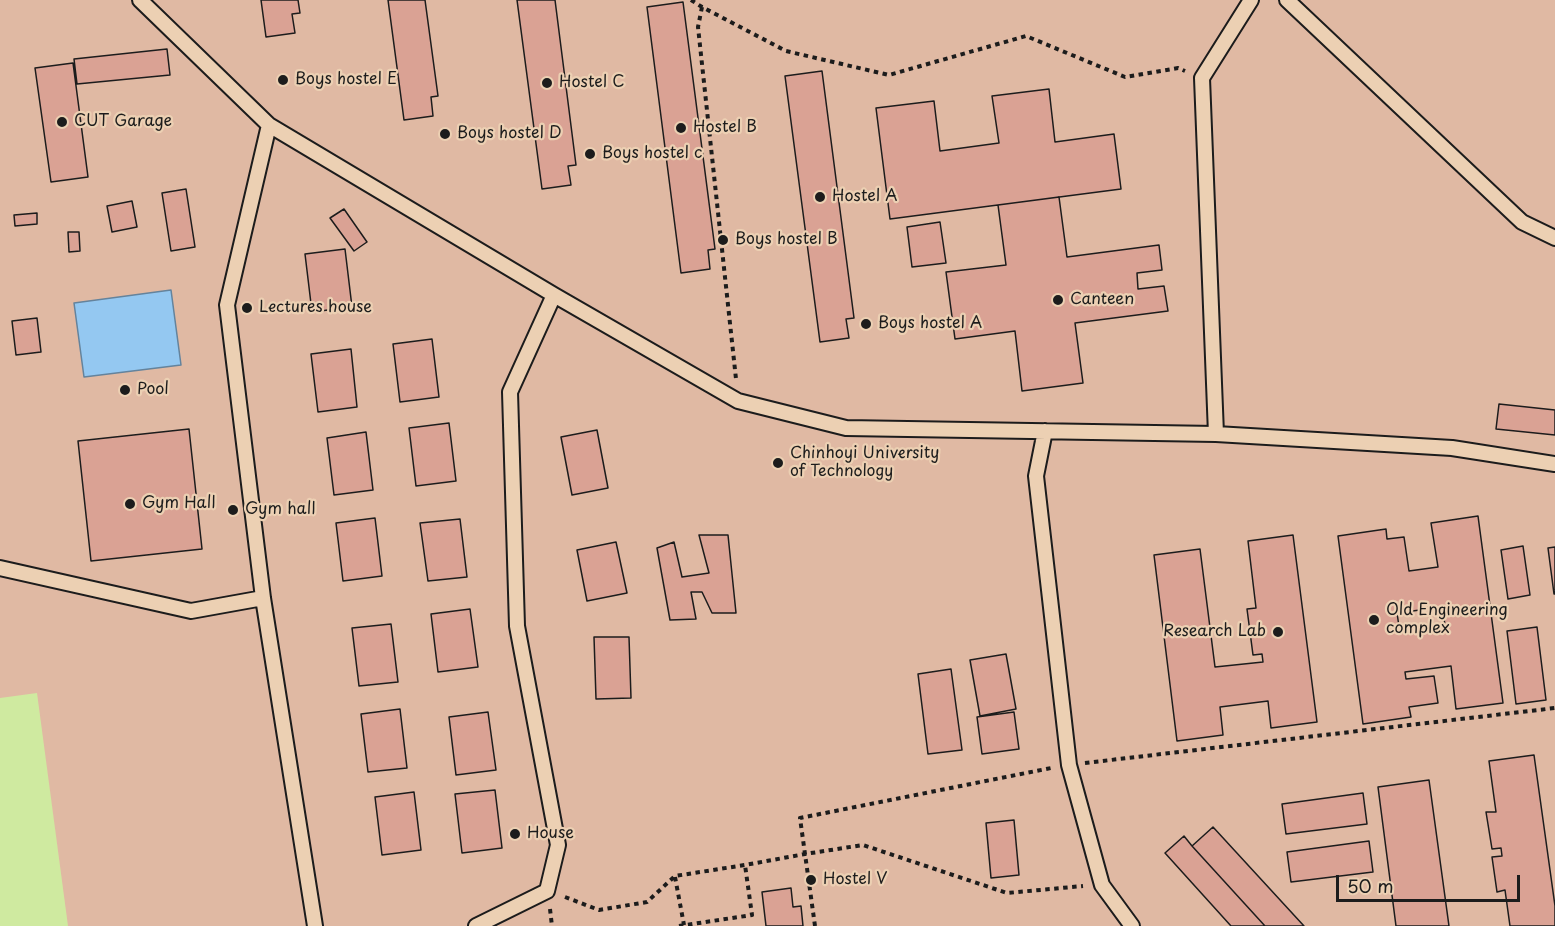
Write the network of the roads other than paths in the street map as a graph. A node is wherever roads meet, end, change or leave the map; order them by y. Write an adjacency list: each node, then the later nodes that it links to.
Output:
1 (140, 0): 4 (lane)
2 (1251, 0): 8 (lane)
3 (1287, 0): 5 (lane)
4 (269, 125): 6 (lane); 11 (lane)
5 (1555, 238)
6 (554, 295): 7 (lane); 13 (lane)
7 (1045, 430): 8 (lane); 14 (lane)
8 (1216, 434): 9 (lane)
9 (1555, 464)
10 (0, 568): 11 (lane)
11 (262, 598): 12 (lane)
12 (315, 926)
13 (476, 926)
14 (1132, 926)

